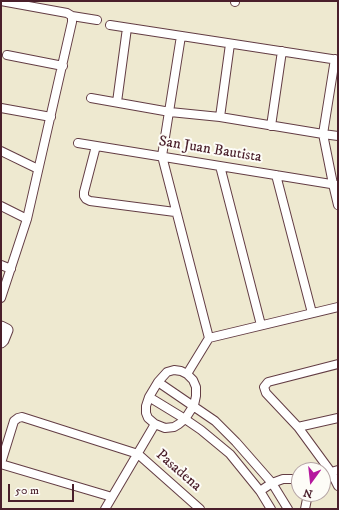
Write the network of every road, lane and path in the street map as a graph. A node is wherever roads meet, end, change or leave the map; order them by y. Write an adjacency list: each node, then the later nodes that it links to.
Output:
1 (1, 1): 2 (street)
2 (72, 16): 3 (street); 11 (street)
3 (97, 20)
4 (110, 25): 5 (street)
5 (127, 28): 6 (street); 13 (street)
6 (181, 36): 7 (street); 15 (street)
7 (230, 44): 8 (street); 17 (street)
8 (282, 51): 10 (street); 18 (street)
9 (7, 55): 11 (street)
10 (336, 60): 19 (street)
11 (63, 66): 16 (street)
12 (91, 98): 13 (street)
13 (117, 102): 15 (street)
14 (1, 108): 16 (street)
15 (170, 112): 17 (street); 24 (street)
16 (51, 117): 26 (street)
17 (220, 117): 18 (street)
18 (271, 126): 19 (street)
19 (323, 134): 20 (street); 28 (street)
20 (338, 136)
21 (78, 143): 22 (street, San Juan Bautista)
22 (96, 146): 24 (street, San Juan Bautista); 31 (street)
23 (1, 151): 26 (street)
24 (162, 156): 25 (street, San Juan Bautista); 31 (street)
25 (220, 166): 27 (street, San Juan Bautista); 38 (street)
26 (38, 169): 32 (street)
27 (276, 175): 28 (street, San Juan Bautista); 37 (street)
28 (335, 184): 29 (street)
29 (338, 205)
30 (1, 206): 32 (street)
31 (176, 212): 40 (street)
32 (27, 219): 34 (street)
33 (1, 264): 34 (street)
34 (11, 269): 35 (street)
35 (1, 298)
36 (338, 307): 37 (street)
37 (312, 313): 38 (street)
38 (260, 325): 40 (street)
39 (1, 327): 41 (street)
40 (209, 338): 43 (street)
41 (1, 342)
42 (338, 364): 50 (street)
43 (187, 374): 44 (street); 46 (street)
44 (158, 382): 45 (street); 46 (street)
45 (149, 397): 48 (street); 49 (street)
46 (194, 405): 48 (street); 55 (street)
47 (338, 418): 50 (street)
48 (185, 419): 49 (street); 57 (street)
49 (155, 424): 51 (street)
50 (298, 427): 53 (street)
51 (138, 454): 52 (street); 58 (street); 60 (street, Pasadena)
52 (1, 464): 58 (street)
53 (334, 471): 56 (street)
54 (291, 479): 55 (street)
55 (272, 483): 57 (street); 62 (street)
56 (338, 486)
57 (260, 490): 61 (street)
58 (112, 497): 59 (street)
59 (104, 509)
60 (200, 509)
61 (271, 509)
62 (288, 509)

